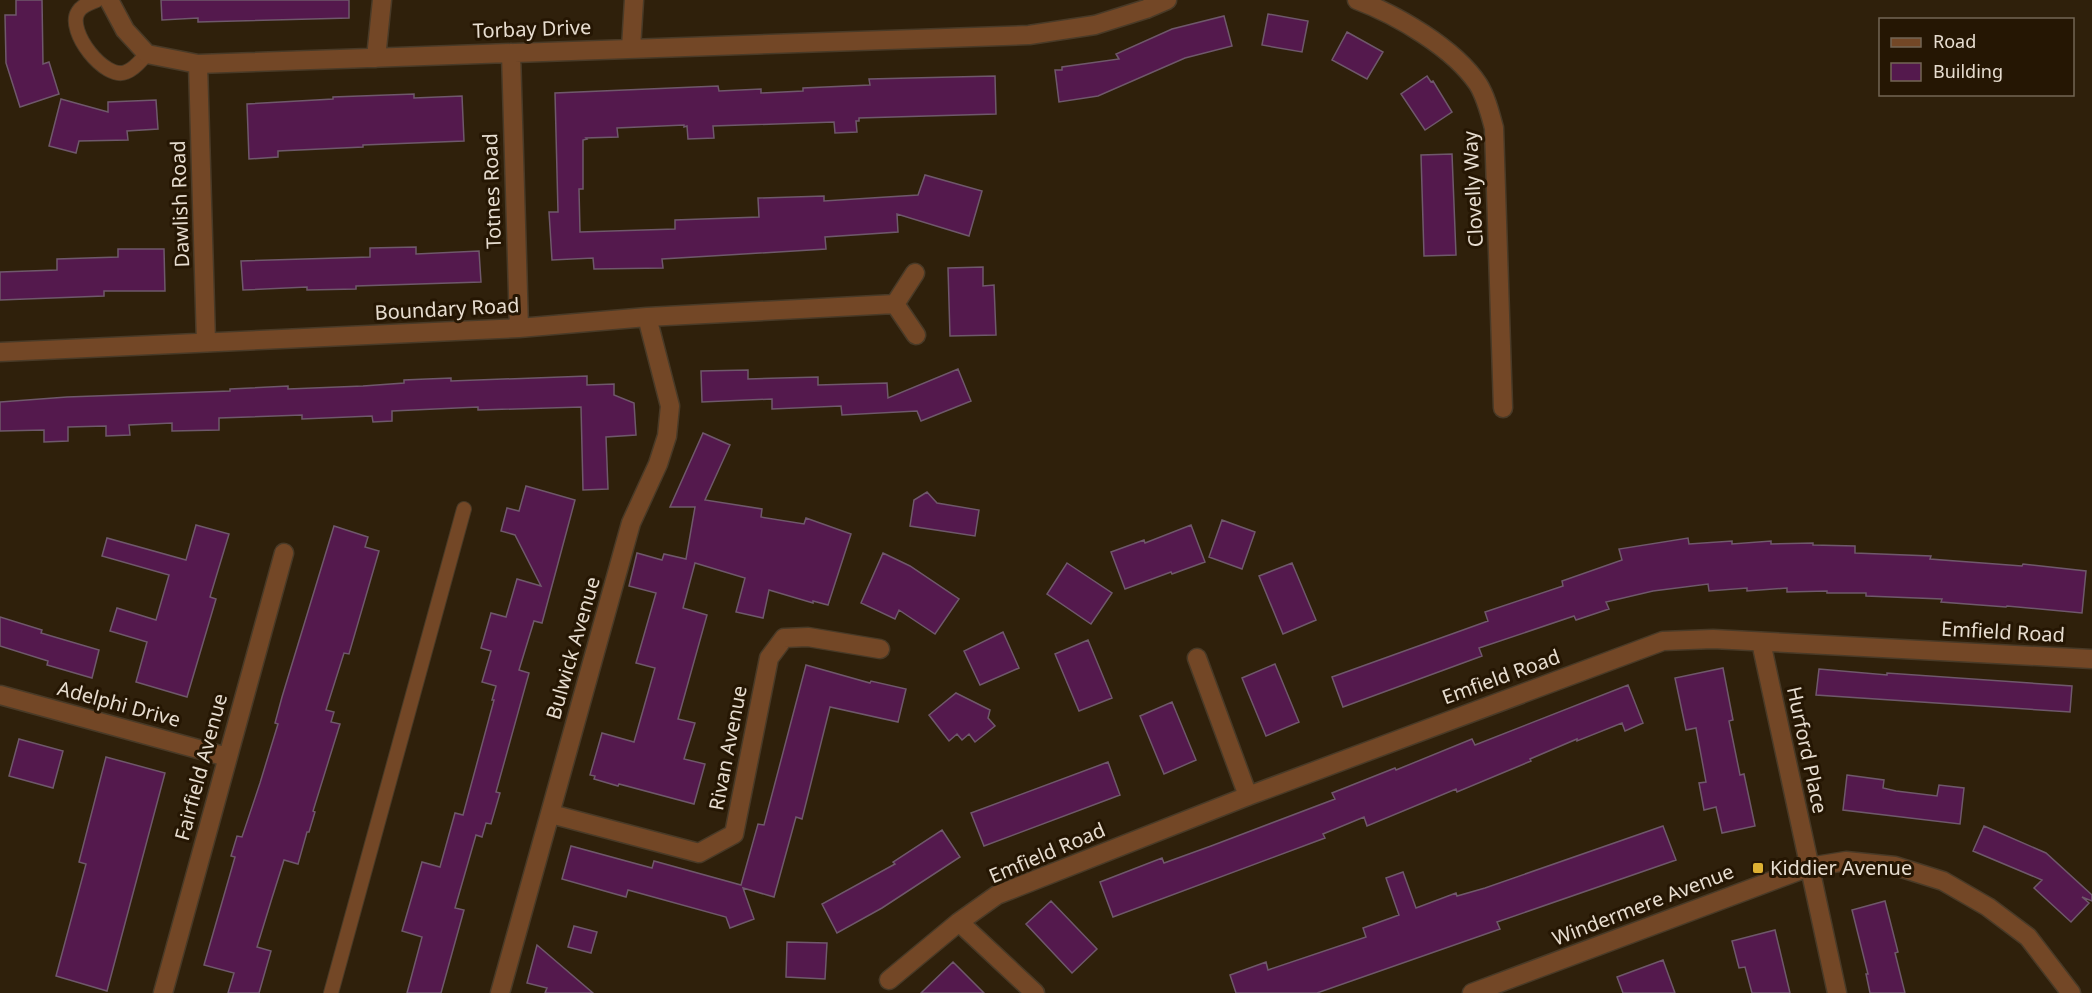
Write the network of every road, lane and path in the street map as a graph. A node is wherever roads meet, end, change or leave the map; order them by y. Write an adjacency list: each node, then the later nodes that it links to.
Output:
1 (98, 0): 9 (lane)
2 (110, 0): 9 (street)
3 (382, 0): 10 (street)
4 (634, 0): 7 (street)
5 (1167, 0): 7 (street, Torbay Drive)
6 (1357, 0): 19 (street, Clovelly Way)
7 (631, 48): 8 (street, Torbay Drive)
8 (510, 52): 10 (street, Torbay Drive); 15 (street, Totnes Road)
9 (147, 54): 11 (street, Torbay Drive)
10 (376, 58): 11 (street, Torbay Drive)
11 (198, 64): 17 (street, Dawlish Road)
12 (915, 273): 13 (street)
13 (895, 304): 14 (street, Boundary Road); 16 (street)
14 (647, 317): 15 (street, Boundary Road); 29 (street, Bulwick Avenue)
15 (519, 328): 17 (street, Boundary Road)
16 (916, 335)
17 (206, 342): 18 (street, Boundary Road)
18 (0, 352)
19 (1503, 408)
20 (464, 509): 34 (lane)
21 (284, 553): 27 (street, Fairfield Avenue)
22 (1761, 642): 25 (street, Emfield Road); 28 (street, Emfield Road); 30 (street, Hurford Place)
23 (880, 649): 29 (street, Rivan Avenue)
24 (1197, 658): 28 (street)
25 (2092, 659)
26 (0, 695): 27 (street, Adelphi Drive)
27 (227, 757): 33 (street, Fairfield Avenue)
28 (1248, 796): 31 (street, Emfield Road)
29 (550, 814): 35 (street, Bulwick Avenue)
30 (1809, 867): 37 (street, Windermere Avenue); 38 (street); 39 (street, Windermere Avenue)
31 (959, 922): 32 (street, Emfield Road); 36 (street)
32 (889, 980)
33 (163, 993)
34 (331, 993)
35 (500, 993)
36 (1035, 993)
37 (1472, 993)
38 (1836, 993)
39 (2071, 993)

